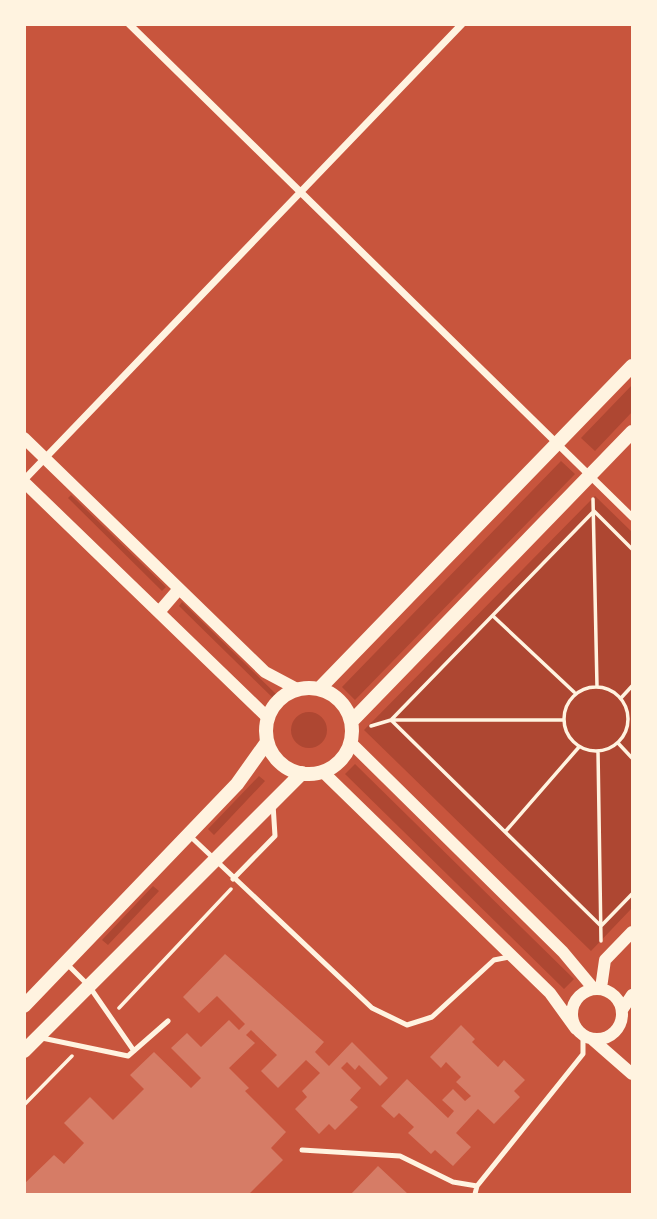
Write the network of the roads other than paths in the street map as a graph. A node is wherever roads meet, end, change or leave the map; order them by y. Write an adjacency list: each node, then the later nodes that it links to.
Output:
1 (129, 24): 3 (street)
2 (462, 24): 3 (street)
3 (299, 191): 7 (street); 8 (street)
4 (632, 366): 7 (main road)
5 (632, 432): 9 (main road)
6 (24, 438): 8 (street)
7 (557, 443): 9 (street); 14 (main road)
8 (46, 458): 10 (street); 12 (street)
9 (591, 476): 11 (street); 17 (main road)
10 (24, 481): 13 (street)
11 (632, 517)
12 (178, 590): 13 (street); 15 (street)
13 (159, 612): 16 (street)
14 (319, 689): 15 (main road); 17 (main road)
15 (297, 690): 16 (main road)
16 (268, 718): 18 (main road)
17 (351, 732): 19 (main road); 29 (street)
18 (267, 742): 20 (main road); 22 (main road)
19 (323, 772): 20 (main road); 26 (street)
20 (302, 773): 21 (main road)
21 (273, 802): 23 (main road); 24 (lane)
22 (189, 835): 23 (lane); 27 (main road)
23 (214, 861): 24 (lane); 28 (main road)
24 (235, 881): 26 (lane)
25 (632, 932): 29 (street)
26 (512, 956): 34 (street)
27 (66, 963): 28 (lane); 31 (main road)
28 (89, 986): 35 (main road); 37 (lane)
29 (597, 988): 32 (street); 34 (street)
30 (632, 995): 32 (street)
31 (24, 1006)
32 (626, 1017): 34 (street)
33 (167, 1021): 37 (lane)
34 (584, 1034): 38 (street); 40 (lane)
35 (39, 1037): 36 (main road); 37 (lane)
36 (24, 1051)
37 (134, 1051)
38 (632, 1074)
39 (302, 1150): 40 (lane)
40 (477, 1186): 41 (lane)
41 (475, 1195)

